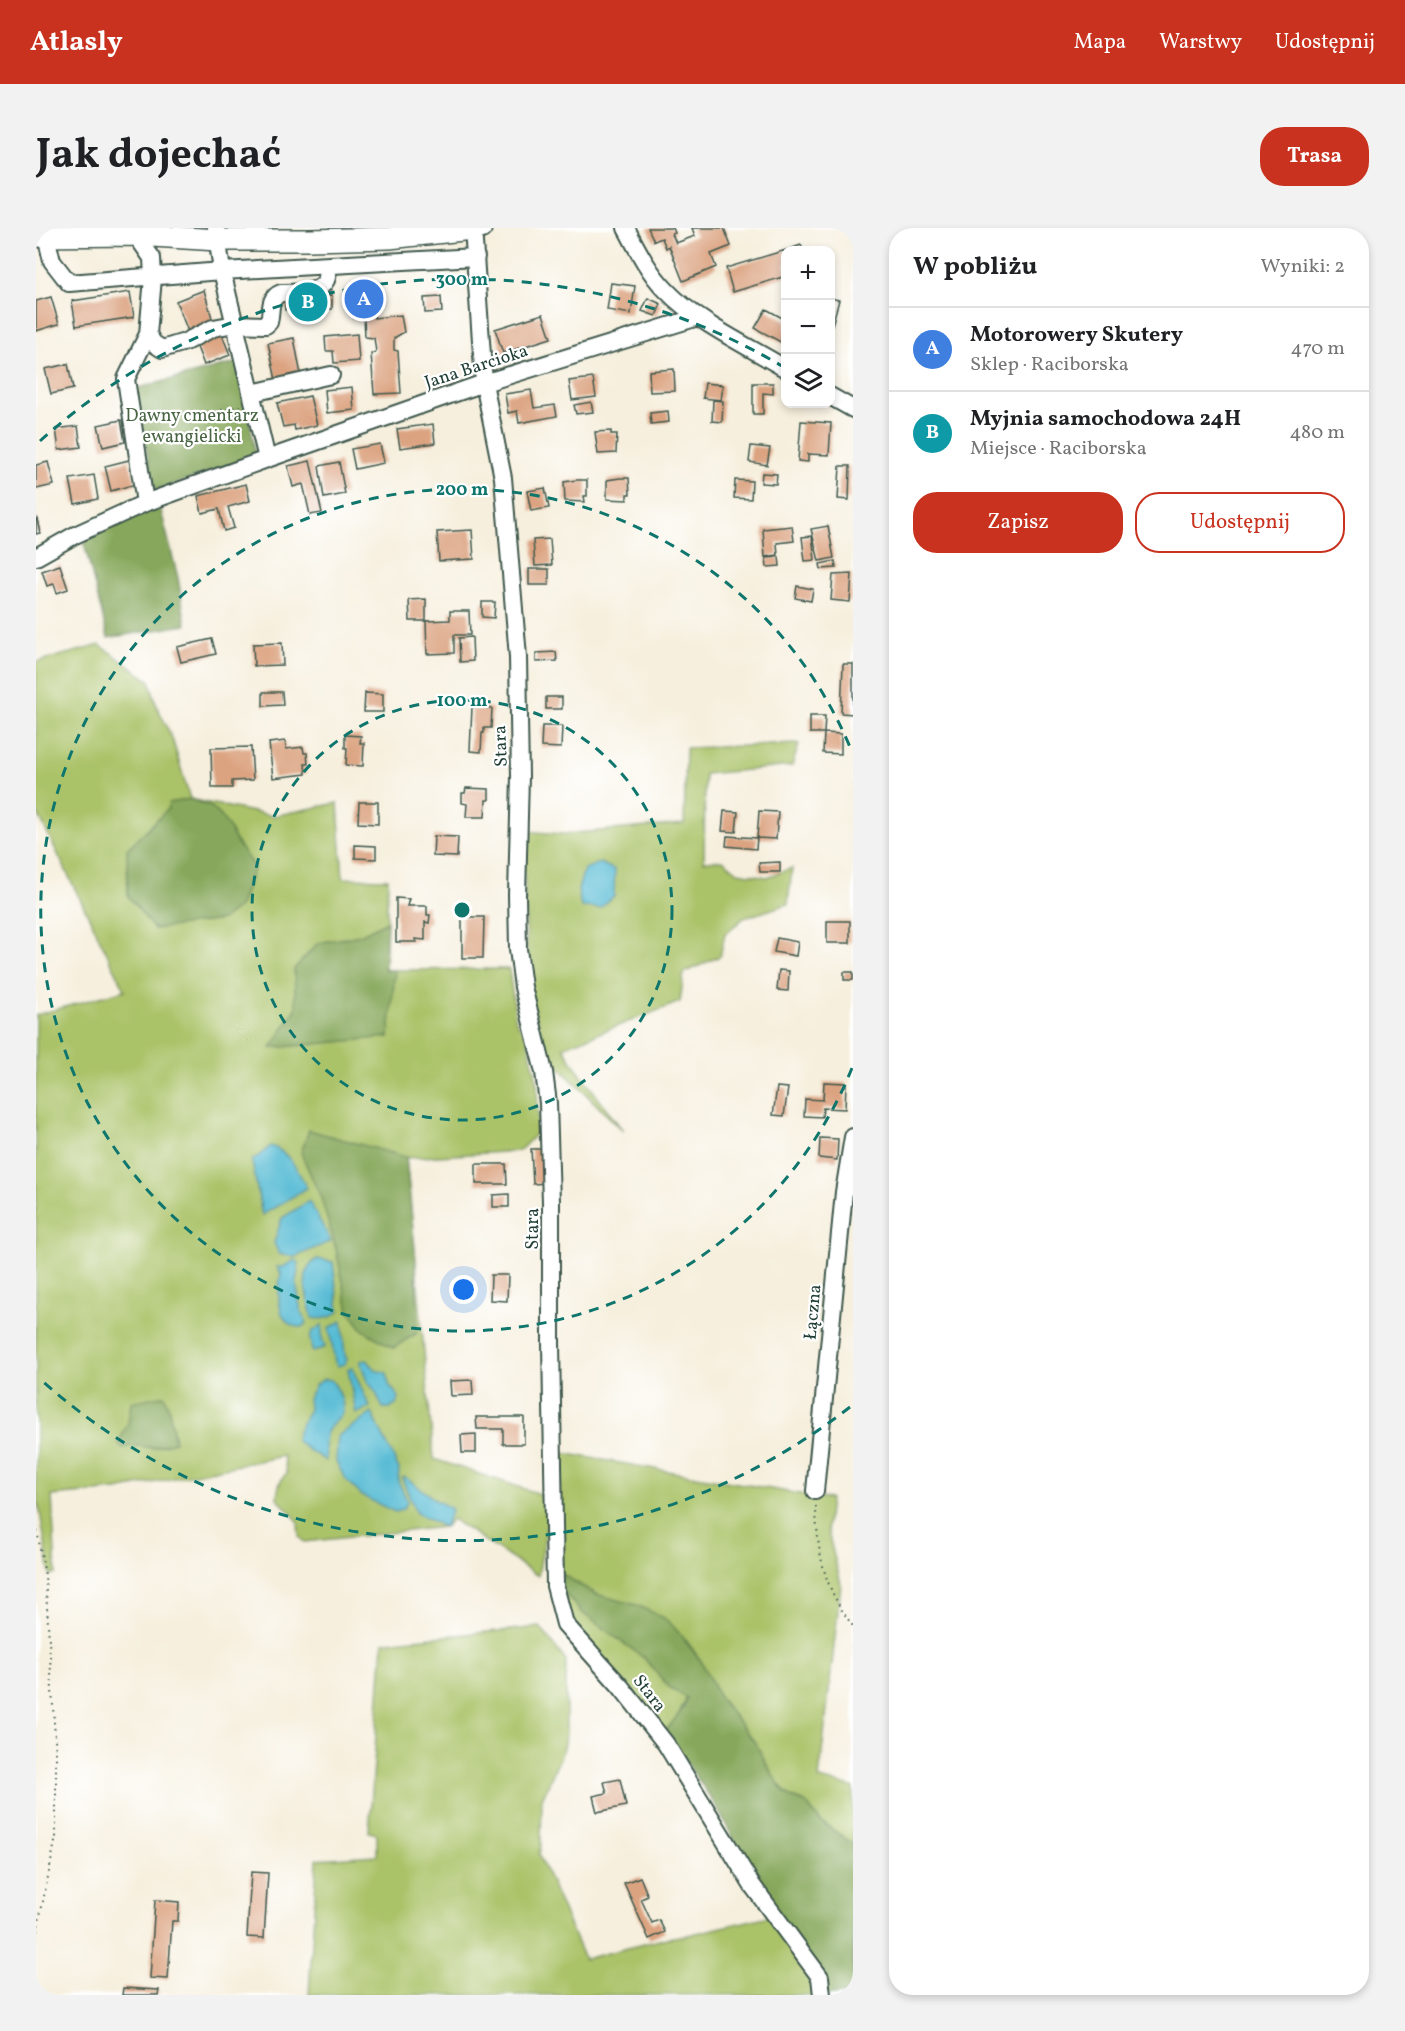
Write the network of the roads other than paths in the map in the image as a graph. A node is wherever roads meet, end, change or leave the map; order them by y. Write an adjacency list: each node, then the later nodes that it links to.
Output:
1 (475, 228): 3 (main road); 6 (street, Stara)
2 (626, 228): 10 (street)
3 (217, 234): 4 (main road); 8 (street)
4 (136, 235): 5 (main road); 9 (street)
5 (41, 236): 9 (street)
6 (476, 257): 7 (street); 15 (street, Stara)
7 (328, 265): 8 (street); 11 (street)
8 (222, 271): 9 (street); 11 (street)
9 (153, 278): 12 (street)
10 (698, 317): 13 (street); 15 (street, Jana Barcioka)
11 (235, 324): 12 (street); 16 (street)
12 (148, 334): 20 (street)
13 (781, 366)
14 (332, 375): 16 (street)
15 (484, 383): 19 (street, Jana Barcioka); 24 (street, Stara)
16 (252, 393): 19 (street)
17 (835, 398): 18 (street)
18 (853, 409)
19 (267, 459): 20 (street, Jana Barcioka)
20 (145, 504): 21 (street, Jana Barcioka)
21 (36, 557)
22 (853, 1137): 23 (street, Łączna)
23 (815, 1491)
24 (822, 1995)

